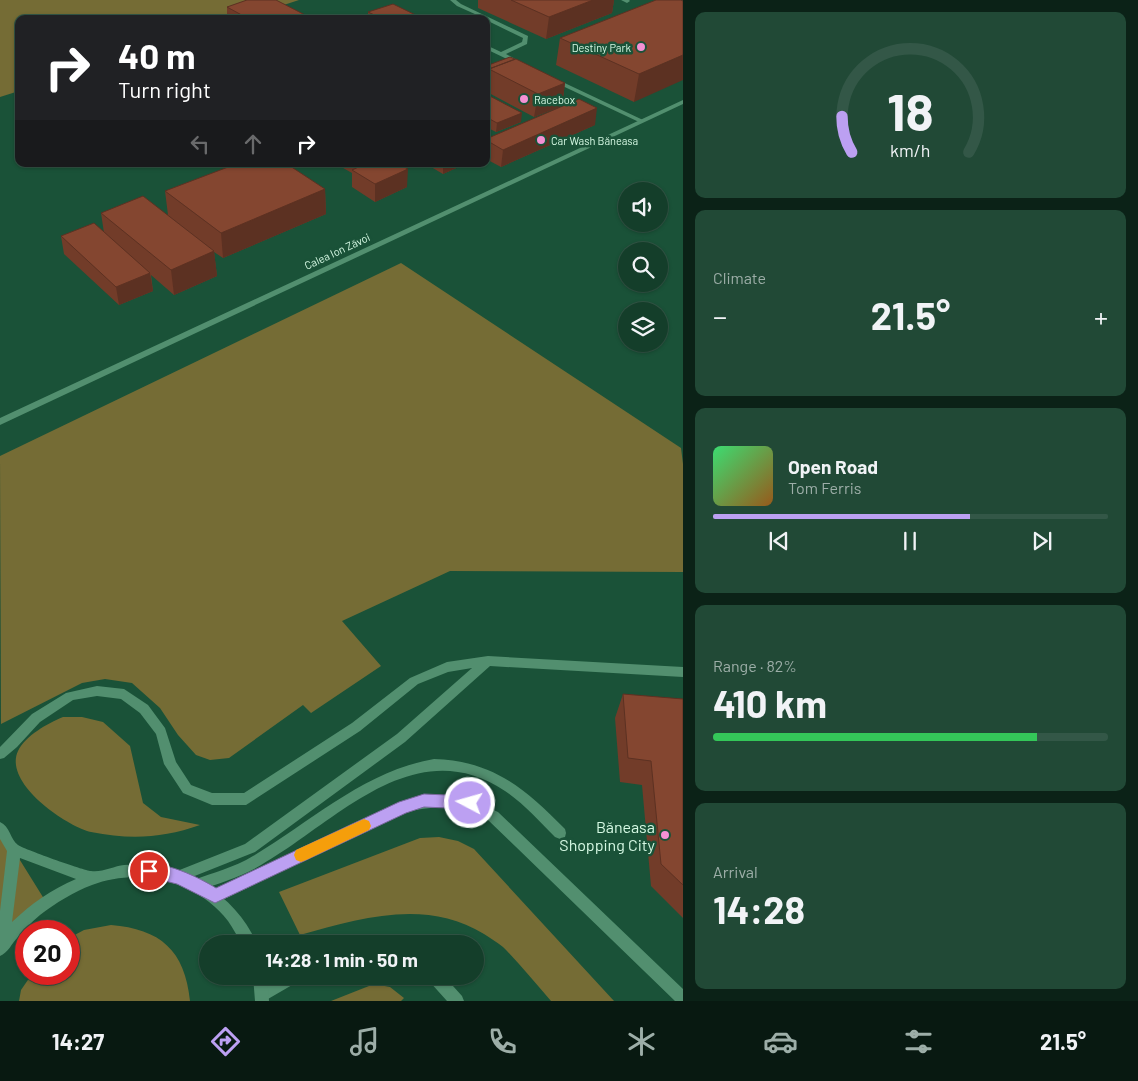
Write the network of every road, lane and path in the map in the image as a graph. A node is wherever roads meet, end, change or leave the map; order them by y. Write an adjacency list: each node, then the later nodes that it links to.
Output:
1 (454, 0): 2 (street)
2 (480, 15)
3 (490, 20): 5 (street)
4 (490, 49): 5 (street)
5 (501, 54): 6 (street)
6 (524, 65)
7 (548, 77): 9 (street)
8 (683, 102): 9 (street, Calea Ion Zăvoi)
9 (641, 122): 10 (street, Calea Ion Zăvoi)
10 (0, 422)
11 (488, 661): 12 (street); 13 (street); 17 (street)
12 (683, 672)
13 (0, 754)
14 (0, 828): 16 (street)
15 (560, 833): 19 (street)
16 (14, 850): 18 (street); 22 (street)
17 (177, 876): 18 (street); 19 (street)
18 (91, 878): 22 (street)
19 (198, 885): 20 (street)
20 (215, 896): 21 (street); 26 (street)
21 (246, 935)
22 (2, 947)
23 (281, 985): 25 (street)
24 (442, 985): 27 (street)
25 (263, 997)
26 (683, 999)
27 (457, 1001)

